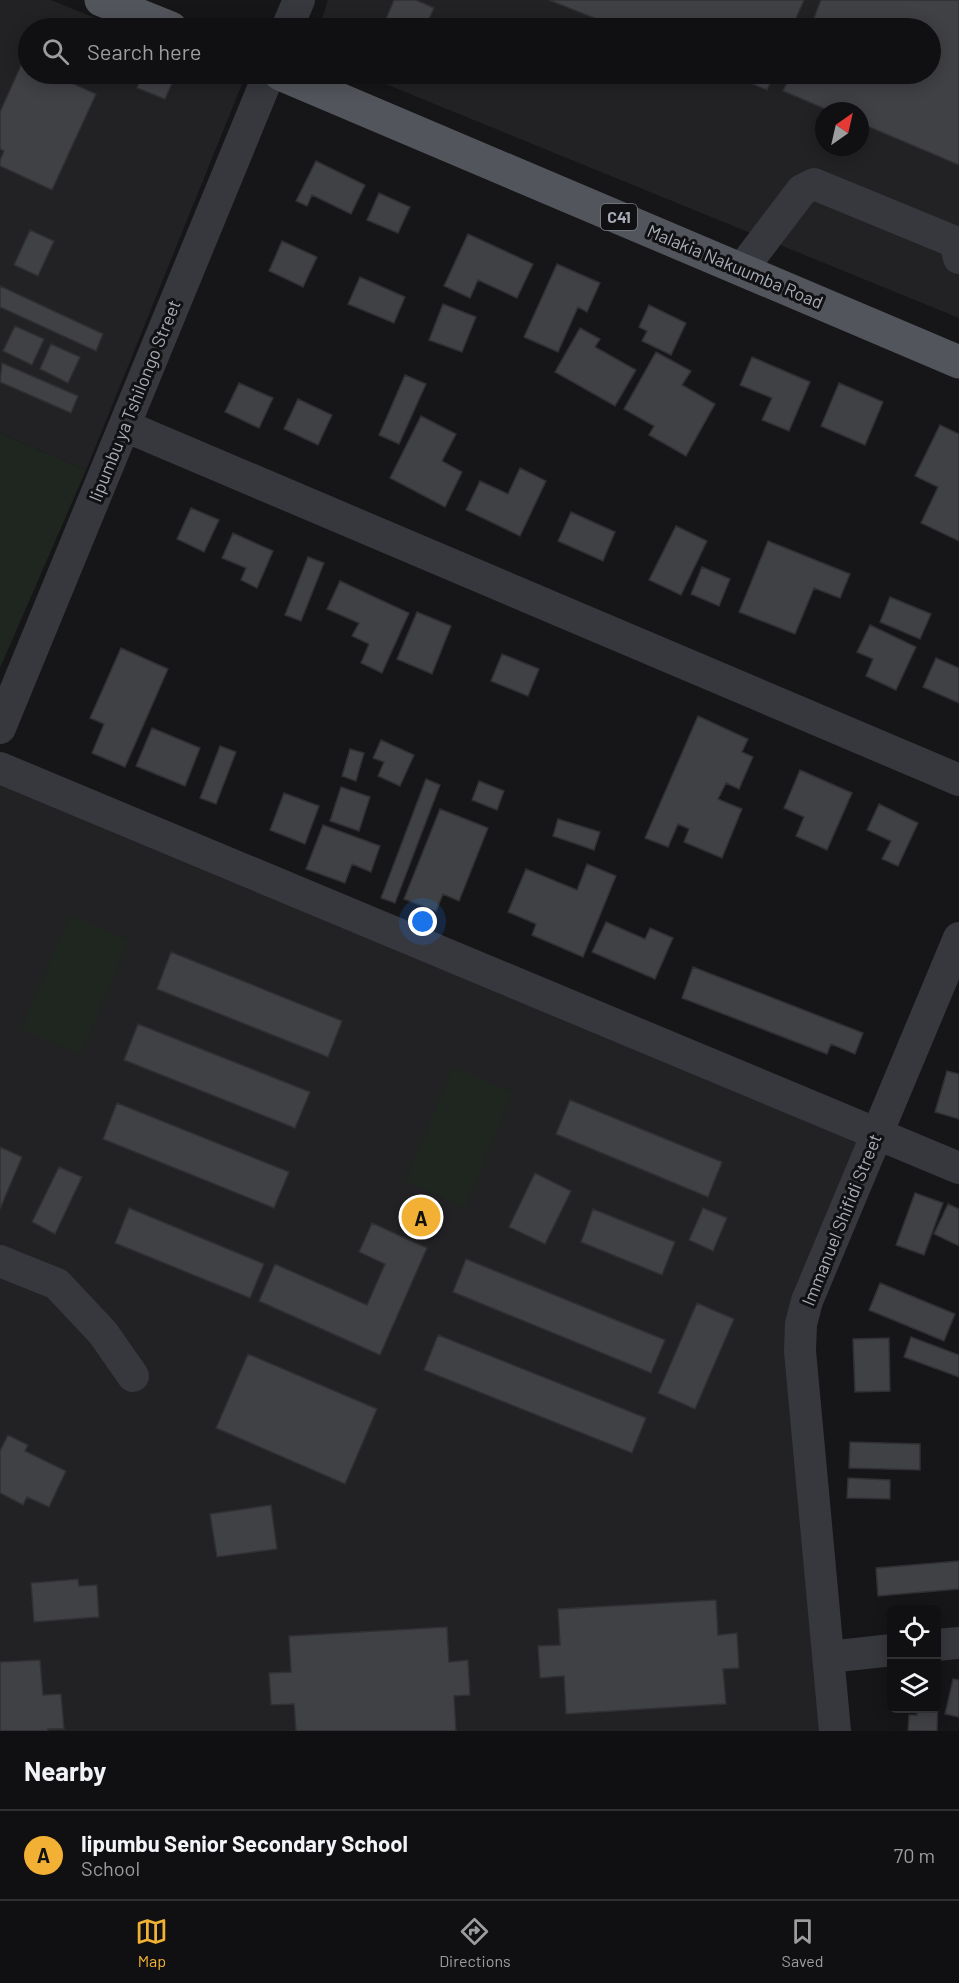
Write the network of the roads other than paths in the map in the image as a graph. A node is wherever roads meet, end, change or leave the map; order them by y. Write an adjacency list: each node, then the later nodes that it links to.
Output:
1 (101, 0): 3 (main road)
2 (299, 0): 4 (street)
3 (146, 18)
4 (292, 18)
5 (265, 84): 10 (street, Iipumbu ya Tshilongo Street)
6 (304, 84): 8 (main road, Malakia Nakuumba Road / C41)
7 (957, 248): 8 (street)
8 (742, 269): 9 (main road, Malakia Nakuumba Road / C41)
9 (959, 362)
10 (125, 426): 11 (street, Iipumbu ya Tshilongo Street); 13 (street)
11 (0, 728)
12 (0, 768): 15 (street)
13 (959, 780)
14 (959, 938): 15 (street, Immanuel Shifidi Street)
15 (878, 1133): 16 (street); 22 (street, Immanuel Shifidi Street)
16 (959, 1168)
17 (0, 1261): 18 (street)
18 (133, 1376)
19 (959, 1643): 20 (street)
20 (941, 1645)
21 (887, 1650): 22 (street)
22 (829, 1657): 23 (street, Immanuel Shifidi Street)
23 (835, 1731)

